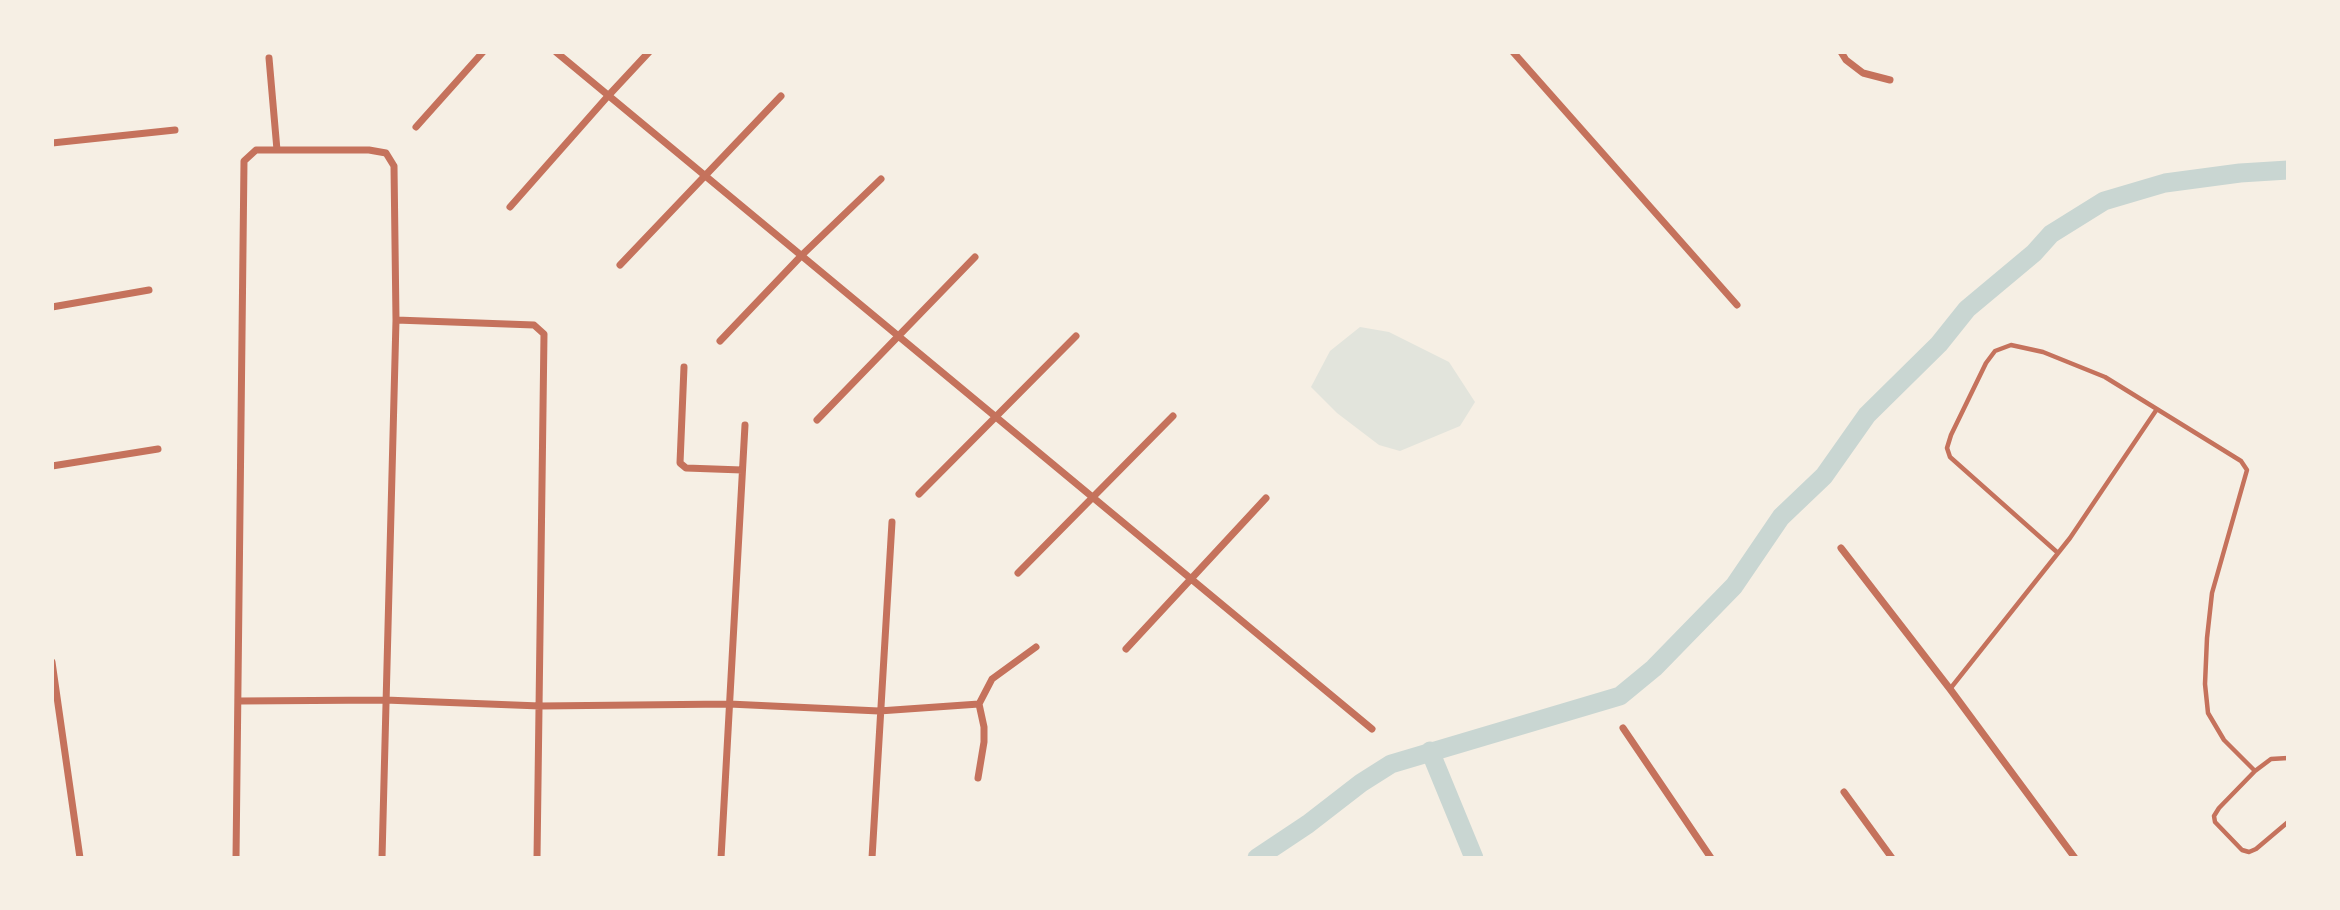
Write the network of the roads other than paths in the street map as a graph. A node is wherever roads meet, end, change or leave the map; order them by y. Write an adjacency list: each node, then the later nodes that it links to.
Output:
1 (483, 52): 10 (street)
2 (555, 52): 8 (street)
3 (649, 52): 8 (street)
4 (1513, 52): 21 (street)
5 (1842, 52): 7 (street)
6 (269, 58): 13 (street)
7 (1890, 80)
8 (608, 96): 14 (street); 16 (street)
9 (781, 96): 14 (street)
10 (416, 127)
11 (176, 130): 12 (street)
12 (52, 143)
13 (277, 150): 23 (street); 49 (street)
14 (706, 177): 17 (street); 19 (street)
15 (881, 179): 17 (street)
16 (510, 207)
17 (802, 255): 24 (street); 26 (street)
18 (975, 257): 24 (street)
19 (620, 265)
20 (149, 290): 22 (street)
21 (1737, 305)
22 (52, 307)
23 (396, 320): 48 (street); 52 (street)
24 (898, 335): 30 (street); 31 (street)
25 (1076, 337): 30 (street)
26 (720, 341)
27 (684, 367): 35 (street)
28 (2157, 409): 41 (lane); 41 (lane); 57 (lane)
29 (1173, 416): 37 (street)
30 (997, 417): 36 (street); 37 (street)
31 (817, 420)
32 (746, 425): 35 (street)
33 (158, 449): 34 (street)
34 (52, 466)
35 (742, 470): 50 (street)
36 (919, 494)
37 (1091, 497): 42 (street); 43 (street)
38 (1266, 498): 43 (street)
39 (892, 522): 53 (street)
40 (1841, 548): 47 (street)
41 (2058, 553): 47 (lane)
42 (1018, 573)
43 (1189, 579): 45 (street); 55 (street)
44 (1036, 647): 51 (street)
45 (1126, 649)
46 (52, 662): 61 (street)
47 (1950, 689): 69 (street)
48 (385, 700): 49 (street); 52 (street); 63 (street)
49 (240, 701): 62 (street)
50 (729, 704): 52 (street); 53 (street); 65 (street)
51 (979, 704): 53 (street); 58 (street)
52 (540, 706): 64 (street)
53 (880, 711): 66 (street)
54 (1623, 727): 67 (street)
55 (1372, 729)
56 (2287, 758): 57 (lane)
57 (2255, 771): 60 (lane)
58 (978, 778)
59 (1844, 792): 68 (street)
60 (2287, 822)
61 (80, 858)
62 (236, 858)
63 (382, 858)
64 (537, 858)
65 (721, 858)
66 (872, 858)
67 (1711, 858)
68 (1892, 858)
69 (2075, 858)

